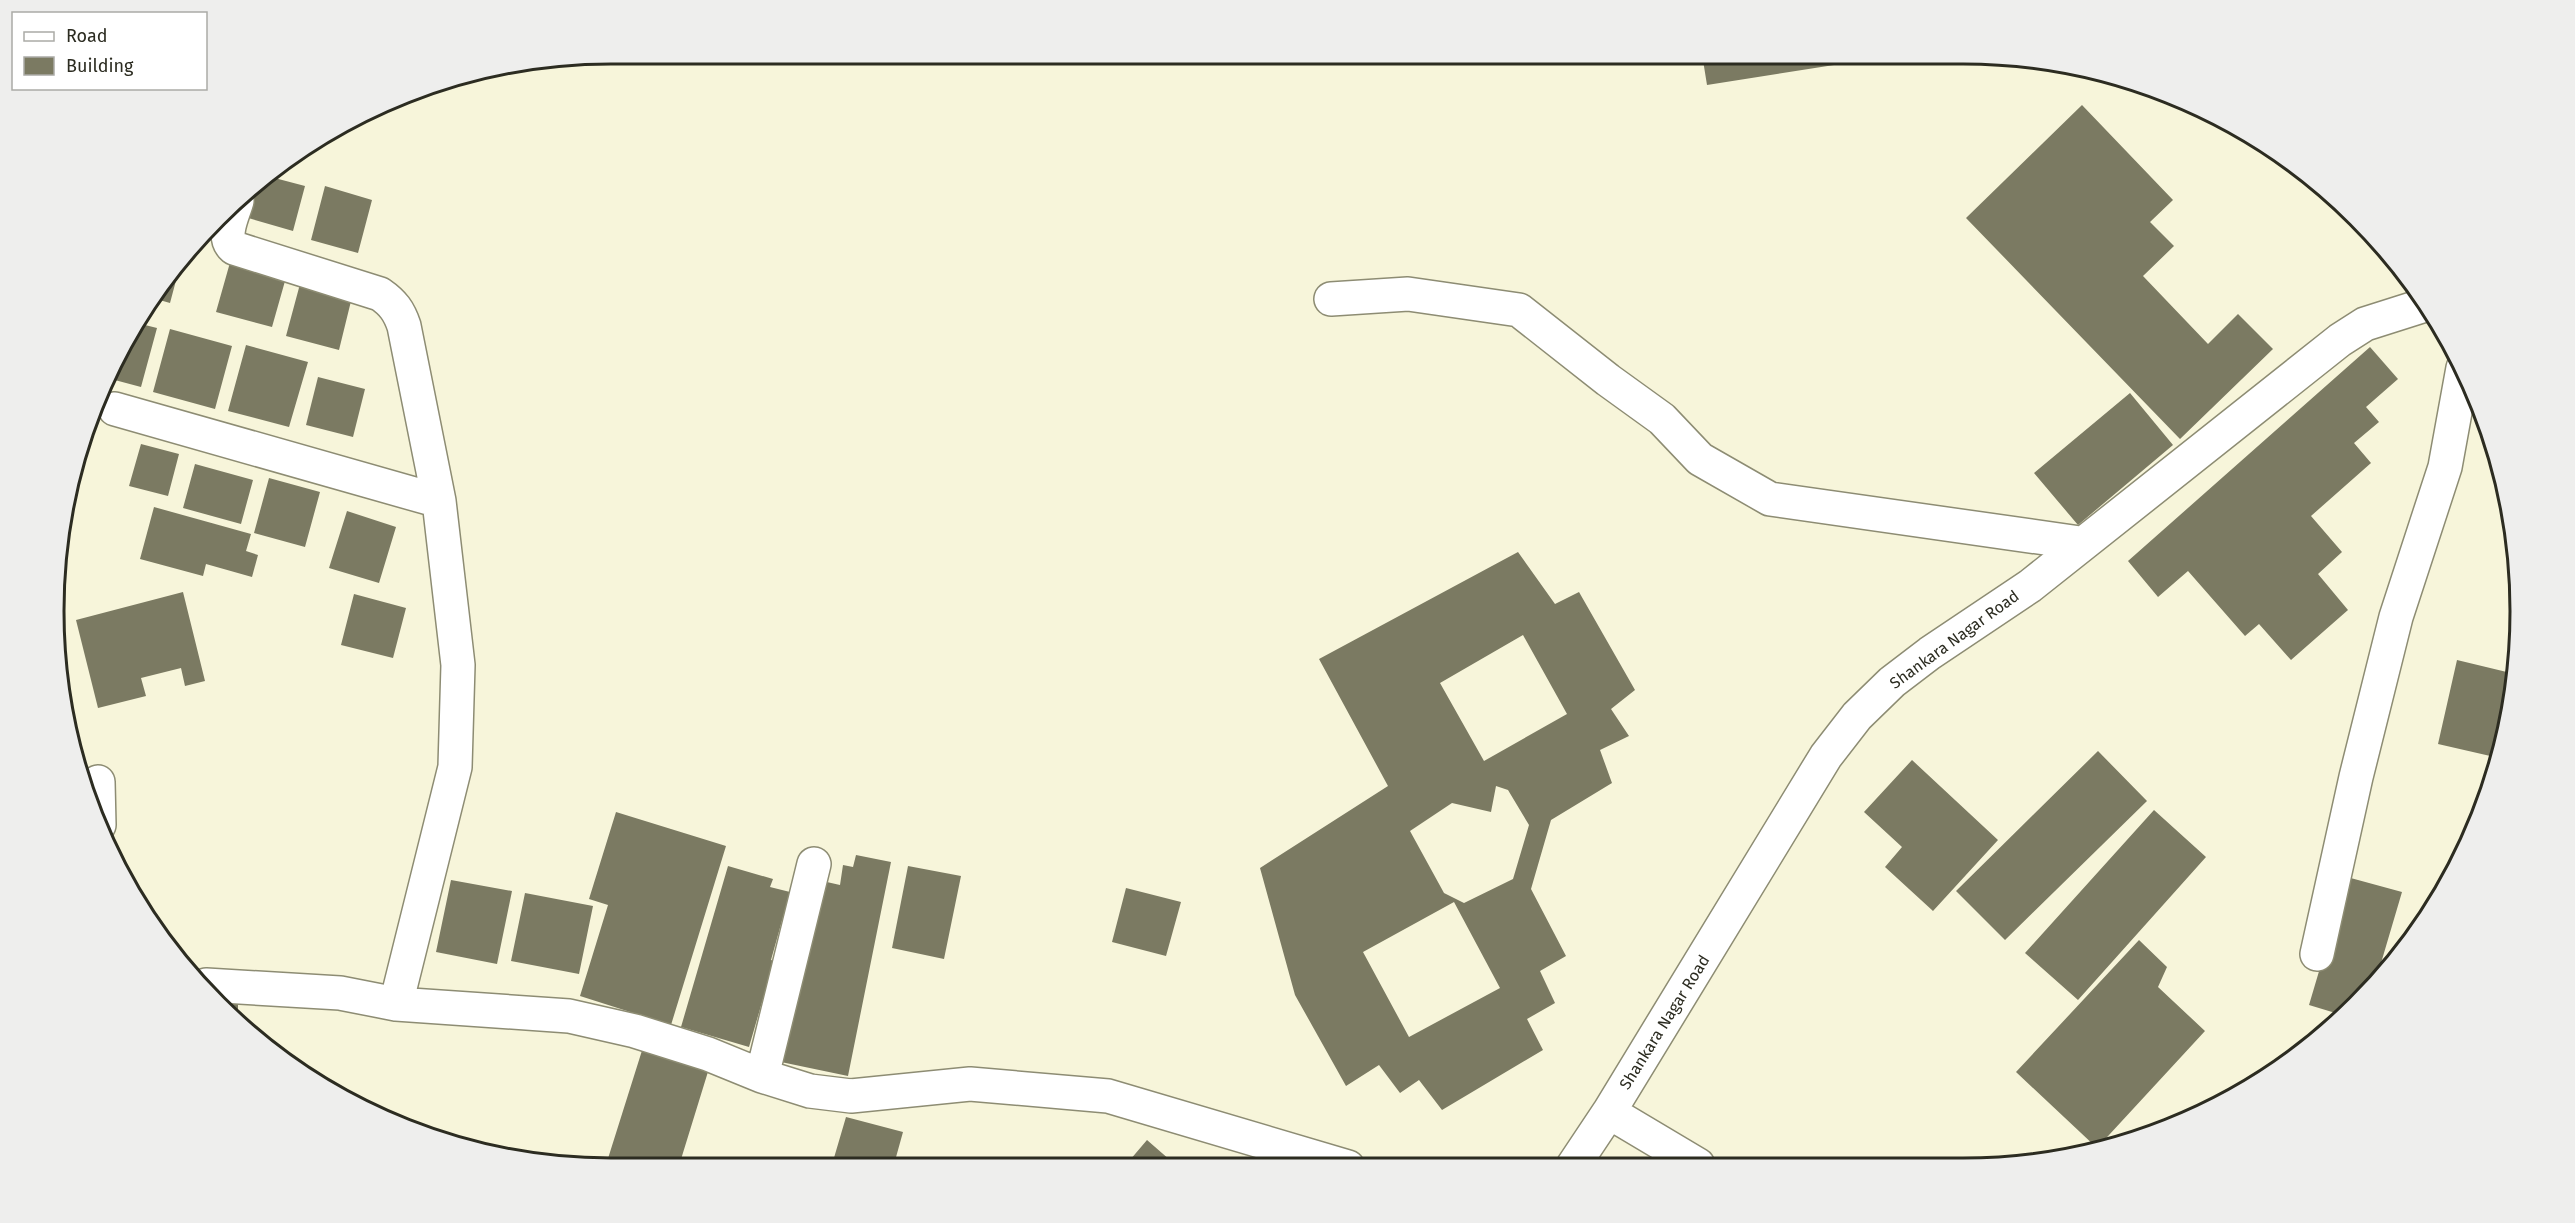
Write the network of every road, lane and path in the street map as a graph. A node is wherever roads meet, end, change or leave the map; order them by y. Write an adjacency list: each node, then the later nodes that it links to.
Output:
1 (232, 218): 6 (street)
2 (1330, 299): 7 (street)
3 (2417, 307): 7 (street, Shankara Nagar Road)
4 (2460, 383): 11 (street)
5 (116, 409): 6 (street)
6 (439, 501): 13 (street)
7 (2080, 543): 15 (street, Shankara Nagar Road)
8 (98, 782): 9 (street)
9 (98, 799)
10 (814, 864): 14 (street)
11 (2317, 954)
12 (213, 985): 13 (street)
13 (396, 1004): 14 (street)
14 (762, 1076): 16 (street)
15 (1609, 1112): 17 (street, Shankara Nagar Road); 18 (street)
16 (1318, 1158)
17 (1579, 1158)
18 (1686, 1158)

